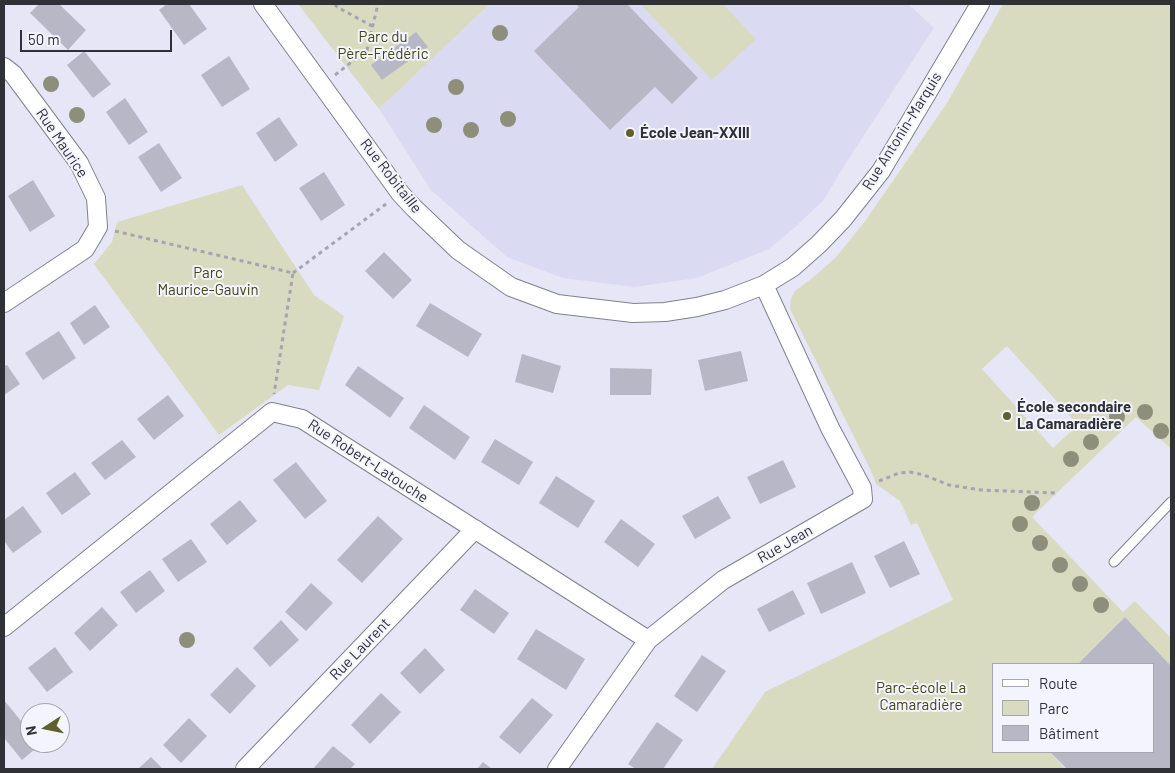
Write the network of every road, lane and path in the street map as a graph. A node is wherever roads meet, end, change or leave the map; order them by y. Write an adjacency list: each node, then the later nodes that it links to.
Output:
1 (263, 4): 7 (street, Rue Robitaille)
2 (335, 4): 5 (path)
3 (378, 4): 5 (path)
4 (980, 4): 11 (street, Rue Antonin-Marquis)
5 (374, 27): 7 (path)
6 (4, 67): 9 (street, Rue Maurice)
7 (322, 84): 8 (street, Rue Robitaille)
8 (400, 193): 10 (path); 11 (street, Rue Robitaille)
9 (98, 227): 10 (path); 12 (street)
10 (293, 273): 13 (path)
11 (764, 285): 14 (street)
12 (4, 303)
13 (272, 412): 17 (street, Rue Robert-Latouche); 19 (street)
14 (862, 488): 15 (path); 20 (street, Rue Jean)
15 (1056, 494)
16 (1171, 502): 18 (lane)
17 (475, 529): 20 (street, Rue Robert-Latouche); 21 (street, Rue Laurent)
18 (1114, 562)
19 (4, 627)
20 (648, 640): 22 (street, Rue Jean)
21 (245, 769)
22 (557, 769)

